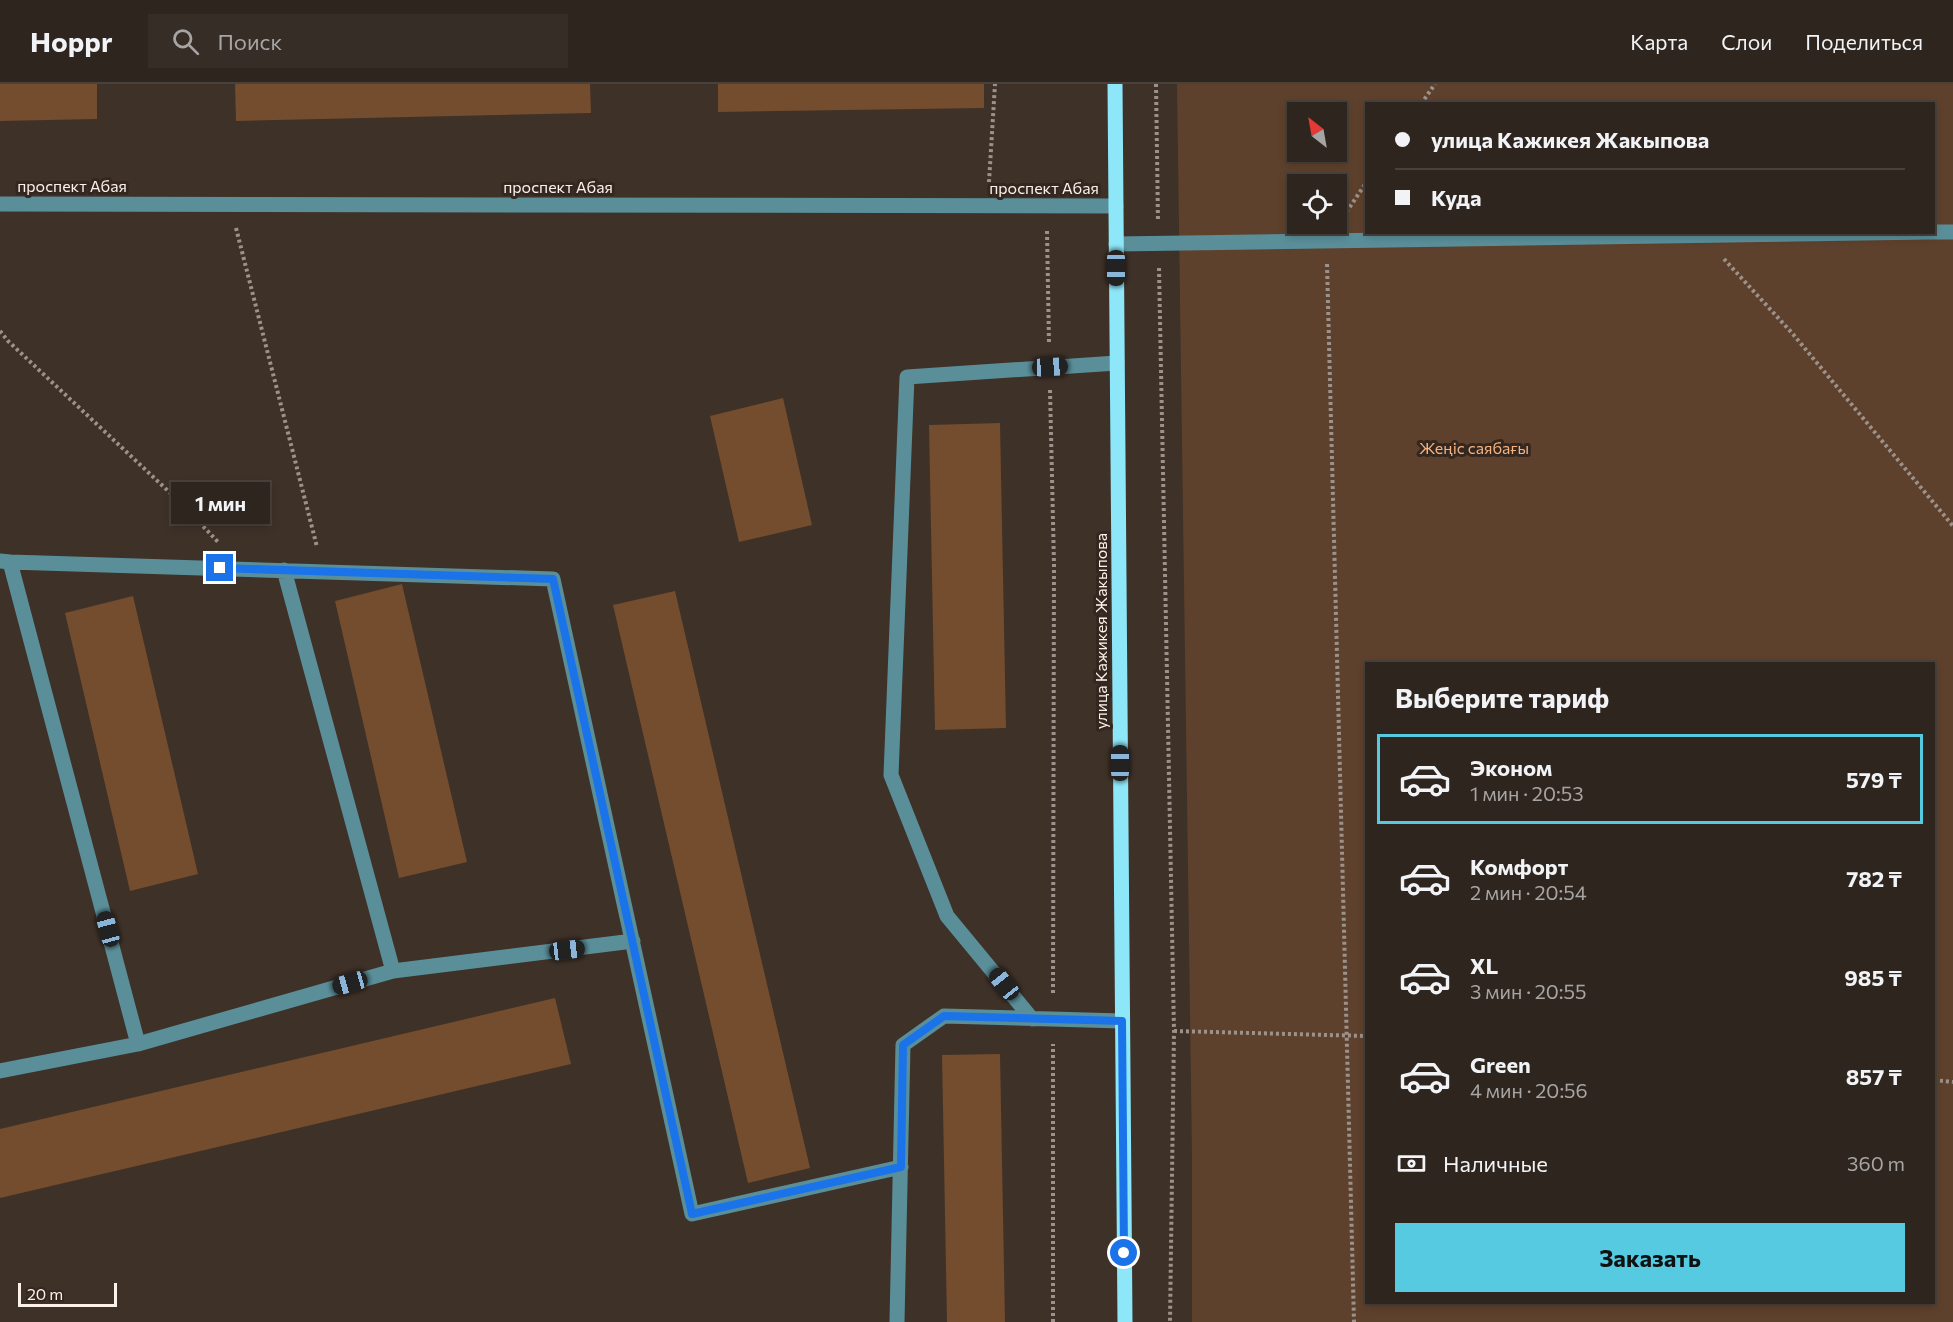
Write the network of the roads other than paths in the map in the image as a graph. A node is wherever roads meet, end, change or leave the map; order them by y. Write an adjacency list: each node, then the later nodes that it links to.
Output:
1 (1115, 84): 3 (main road, улица Кажикея Жакыпова)
2 (0, 204): 3 (street, проспект Абая)
3 (1116, 206): 7 (main road, улица Кажикея Жакыпова)
4 (1935, 232): 5 (street)
5 (1953, 232)
6 (1818, 234): 7 (street)
7 (1116, 244): 8 (main road, улица Кажикея Жакыпова)
8 (1117, 363): 13 (street); 14 (main road, улица Кажикея Жакыпова)
9 (5, 561): 10 (street); 15 (street)
10 (284, 570): 11 (street); 12 (street)
11 (633, 941): 12 (street); 17 (street)
12 (393, 971): 15 (street)
13 (1032, 1019): 14 (street); 17 (street)
14 (1122, 1021): 19 (main road, улица Кажикея Жакыпова)
15 (138, 1044): 16 (street)
16 (0, 1071)
17 (901, 1167): 18 (street)
18 (897, 1322)
19 (1125, 1322)

